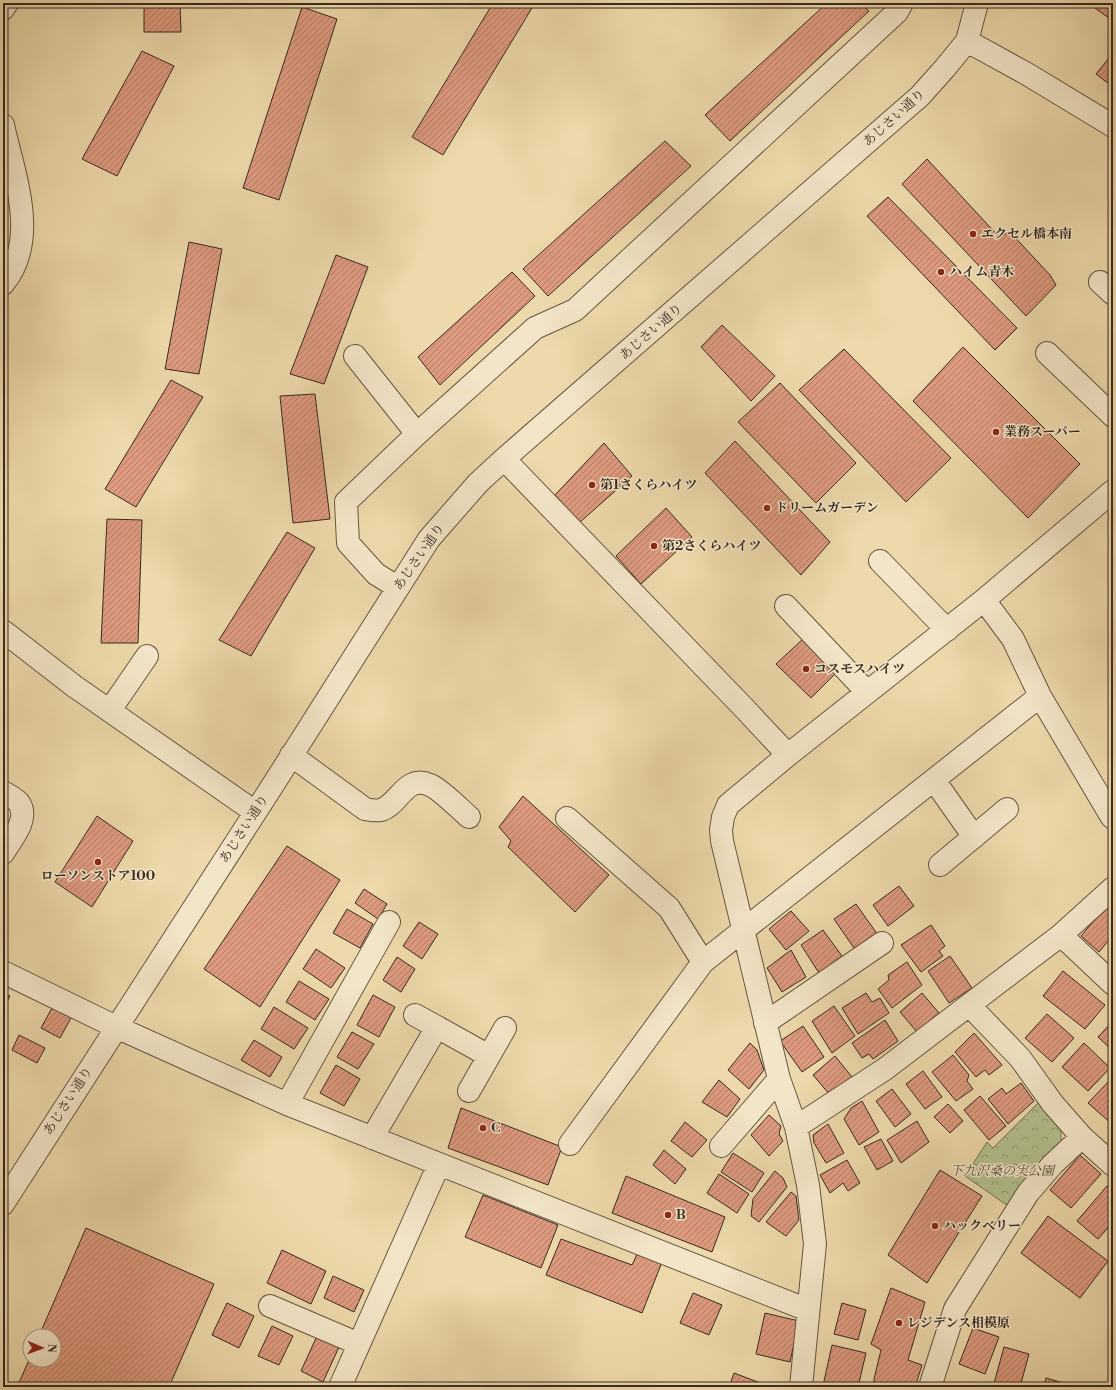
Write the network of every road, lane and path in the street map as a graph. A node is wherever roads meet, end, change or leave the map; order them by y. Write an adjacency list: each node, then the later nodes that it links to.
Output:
1 (6, 3): 4 (street)
2 (902, 3): 12 (street)
3 (977, 3): 5 (street, あじさい通り)
4 (3, 9)
5 (967, 41): 7 (street); 13 (street, あじさい通り)
6 (3, 125): 8 (street)
7 (1113, 126)
8 (3, 284)
9 (1047, 353): 11 (street)
10 (355, 356): 12 (street)
11 (1113, 416)
12 (417, 434): 16 (street)
13 (504, 459): 16 (street, あじさい通り); 26 (street)
14 (1113, 491): 17 (street)
15 (880, 562): 19 (street)
16 (397, 587): 25 (street, あじさい通り)
17 (984, 600): 19 (street); 23 (street)
18 (786, 606): 22 (street)
19 (947, 630): 22 (street)
20 (3, 631): 24 (street)
21 (147, 656): 24 (street)
22 (867, 692): 26 (street)
23 (1040, 696): 27 (street); 33 (street)
24 (110, 710): 30 (street)
25 (291, 755): 30 (street, あじさい通り); 31 (street)
26 (788, 755): 39 (street)
27 (934, 780): 34 (street); 39 (street)
28 (3, 792): 35 (street)
29 (1007, 809): 34 (street)
30 (255, 812): 48 (street, あじさい通り)
31 (469, 817)
32 (567, 818): 42 (street)
33 (1113, 818)
34 (974, 837): 36 (street)
35 (3, 853)
36 (940, 865)
37 (1113, 888): 40 (street)
38 (389, 922): 54 (street)
39 (743, 930): 42 (street); 47 (street)
40 (1060, 935): 44 (street); 45 (street)
41 (882, 943): 47 (street)
42 (703, 962): 58 (street)
43 (3, 972): 48 (street)
44 (1113, 984)
45 (969, 1005): 55 (street); 56 (street)
46 (415, 1015): 49 (street)
47 (765, 1023): 52 (street)
48 (116, 1027): 54 (street); 62 (street, あじさい通り)
49 (437, 1027): 51 (street); 57 (street)
50 (505, 1028): 51 (street)
51 (489, 1056): 53 (street)
52 (779, 1079): 55 (street); 59 (street)
53 (469, 1091)
54 (287, 1104): 57 (street)
55 (796, 1127): 64 (street)
56 (1082, 1137): 61 (street); 68 (street)
57 (372, 1138): 60 (street)
58 (570, 1144)
59 (721, 1146)
60 (439, 1164): 64 (street); 65 (street)
61 (1113, 1165)
62 (3, 1204)
63 (270, 1306): 65 (street)
64 (808, 1310): 67 (street)
65 (359, 1344): 66 (street)
66 (340, 1387)
67 (801, 1387)
68 (930, 1387)

